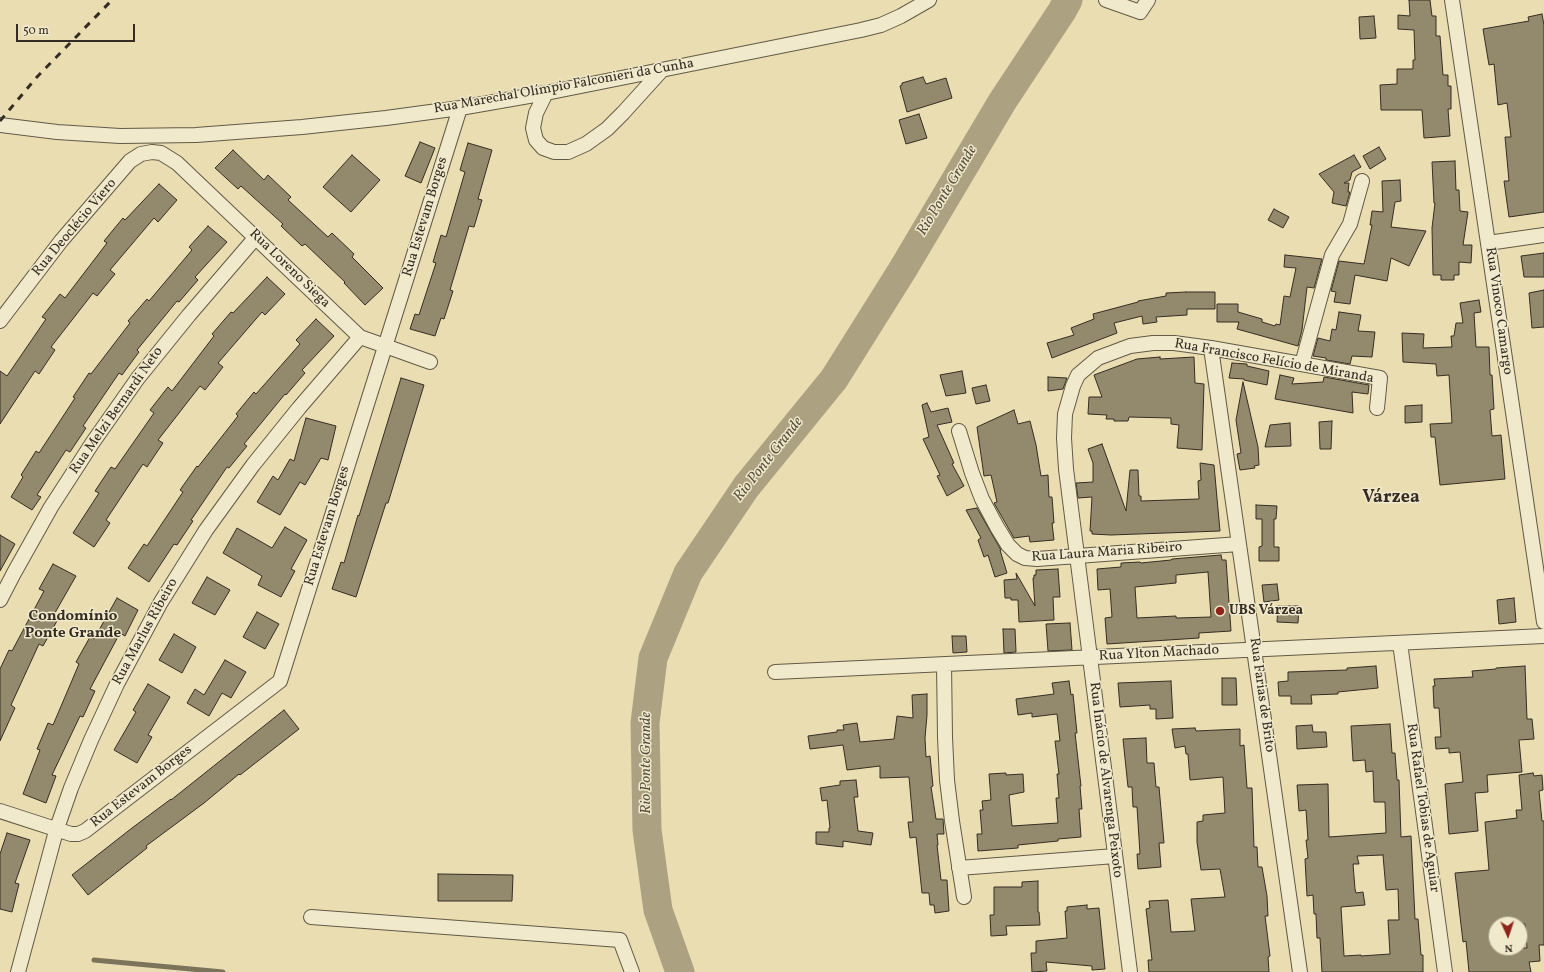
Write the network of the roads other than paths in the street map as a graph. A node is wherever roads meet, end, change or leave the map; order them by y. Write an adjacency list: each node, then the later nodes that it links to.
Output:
1 (929, 0): 5 (street, Rua Marechal Olímpio Falconieri da Cunha)
2 (1106, 0): 3 (street)
3 (1148, 0)
4 (1452, 0): 13 (street, Rua Vinoco Camargo)
5 (662, 70): 6 (street, Rua Marechal Olímpio Falconieri da Cunha); 6 (street)
6 (546, 93): 7 (street, Rua Marechal Olímpio Falconieri da Cunha)
7 (460, 108): 8 (street, Rua Marechal Olímpio Falconieri da Cunha); 16 (street, Rua Estevam Borges)
8 (0, 125)
9 (161, 153): 12 (street, Rua Loreno Siega); 14 (street, Rua Deoclécio Viero)
10 (1362, 181): 19 (street)
11 (1544, 235): 13 (street)
12 (256, 238): 15 (street, Rua Loreno Siega); 25 (street, Rua Melzi Bernardi Neto)
13 (1488, 243): 26 (street, Rua Vinoco Camargo)
14 (0, 321)
15 (360, 337): 16 (street, Rua Loreno Siega); 34 (street, Rua Marlus Ribeiro)
16 (385, 346): 18 (street, Rua Loreno Siega); 34 (street, Rua Estevam Borges)
17 (1211, 348): 19 (street, Rua Francisco Felício de Miranda); 20 (street, Rua Francisco Felício de Miranda); 23 (street, Rua Farias de Brito)
18 (430, 362)
19 (1302, 364): 21 (street, Rua Francisco Felício de Miranda)
20 (1078, 375): 24 (street, Rua Inácio de Alvarenga Peixoto)
21 (1377, 408)
22 (959, 431): 24 (street, Rua Laura Maria Ribeiro)
23 (1239, 544): 24 (street, Rua Laura Maria Ribeiro); 29 (street, Rua Farias de Brito)
24 (1077, 555): 30 (street, Rua Inácio de Alvarenga Peixoto)
25 (0, 600)
26 (1544, 622)
27 (1544, 636): 28 (street, Rua Ylton Machado)
28 (1400, 643): 29 (street, Rua Ylton Machado); 43 (street, Rua Rafael Tobias de Aguiar)
29 (1254, 650): 30 (street, Rua Ylton Machado); 42 (street, Rua Farias de Brito)
30 (1090, 658): 31 (street, Rua Ylton Machado); 35 (street, Rua Inácio de Alvarenga Peixoto)
31 (944, 664): 32 (street, Rua Ylton Machado); 36 (street)
32 (775, 672)
33 (0, 812): 34 (street, Rua Estevam Borges)
34 (56, 831): 39 (street, Rua Marlus Ribeiro)
35 (1115, 856): 36 (street); 41 (street, Rua Inácio de Alvarenga Peixoto)
36 (959, 868): 37 (street)
37 (964, 897)
38 (311, 917): 40 (street)
39 (18, 972)
40 (632, 972)
41 (1130, 972)
42 (1300, 972)
43 (1445, 972)

